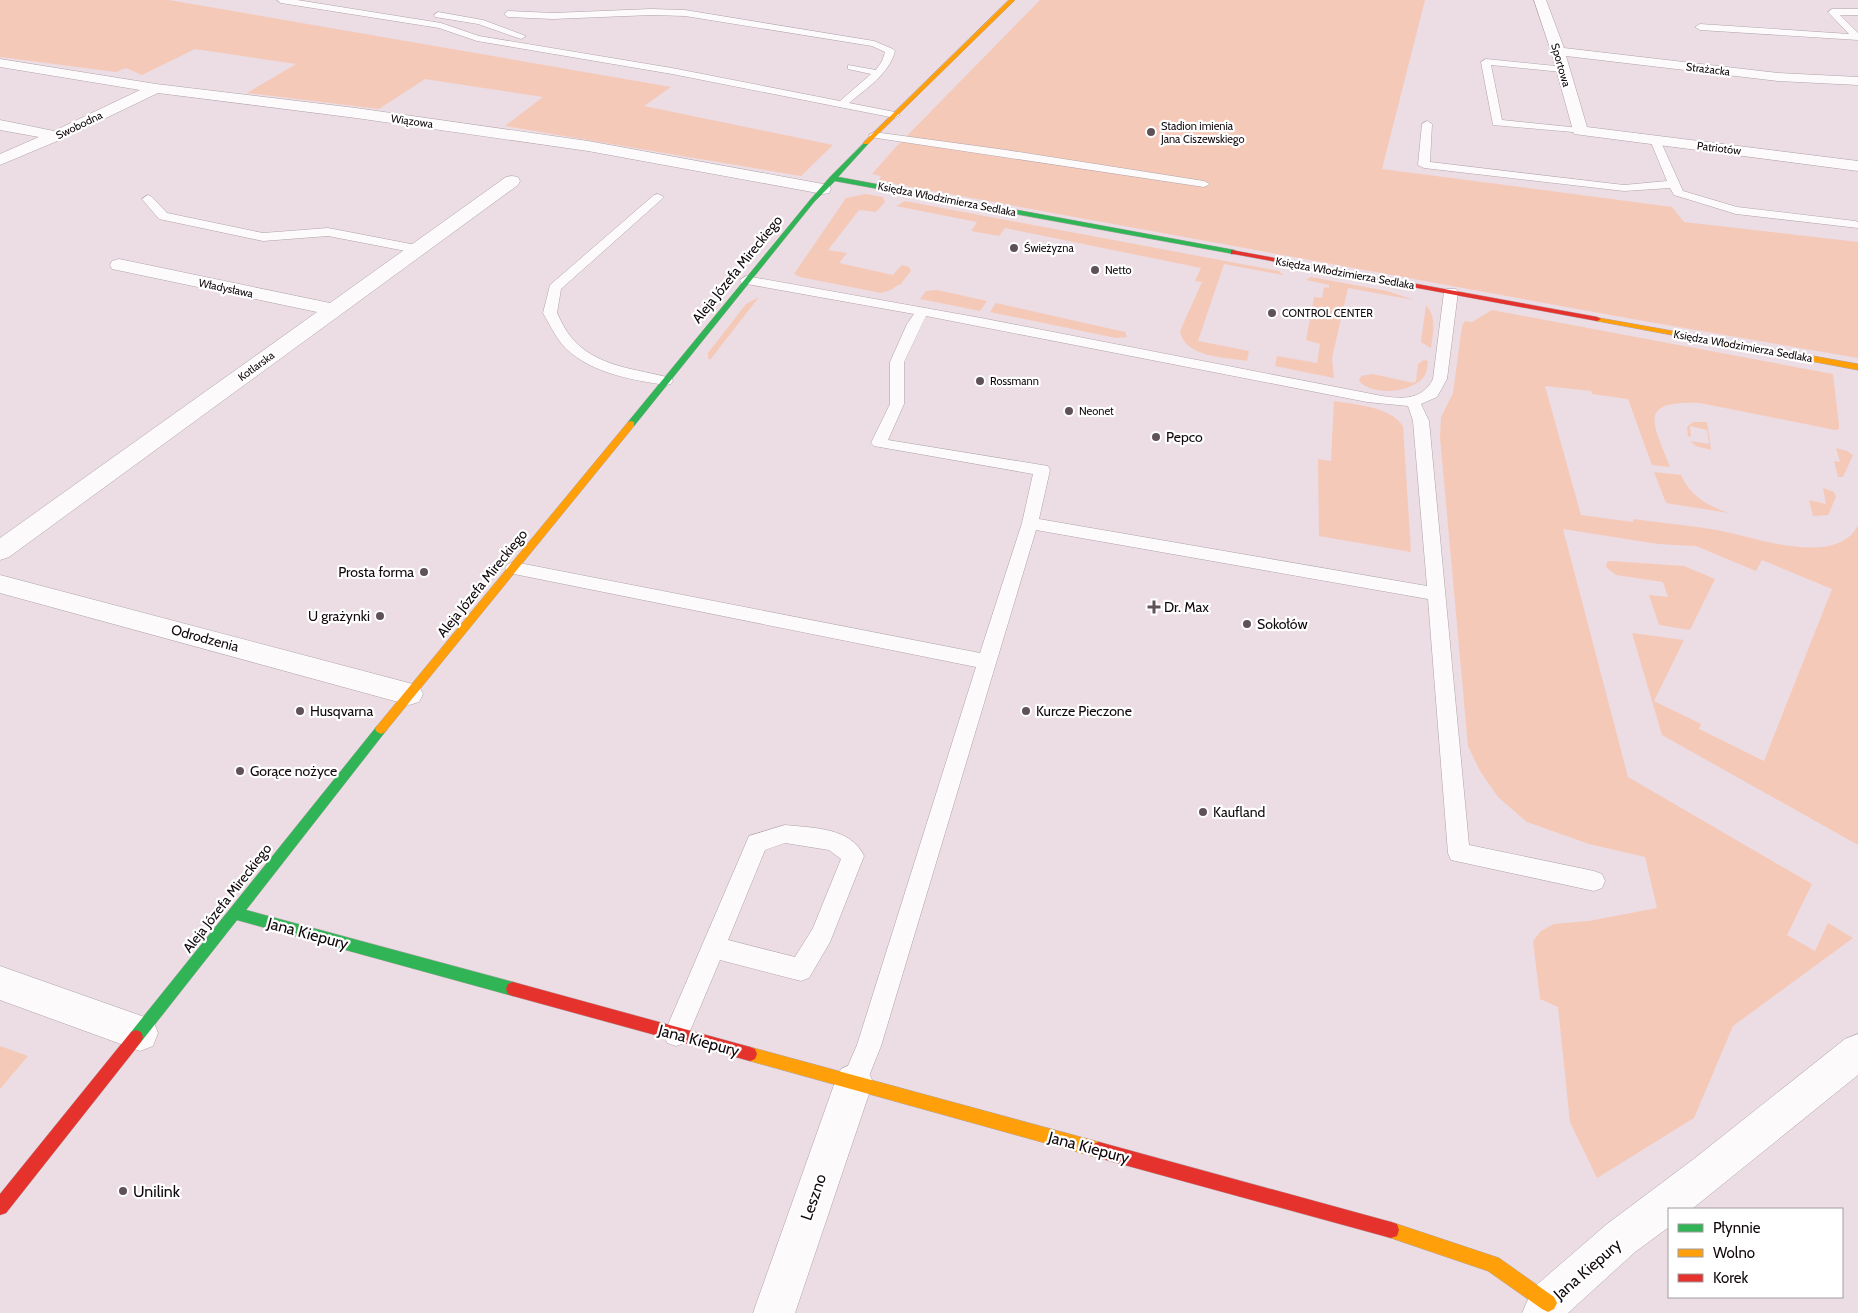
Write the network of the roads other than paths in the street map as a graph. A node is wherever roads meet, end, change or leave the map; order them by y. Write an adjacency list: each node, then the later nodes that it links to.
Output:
1 (281, 0): 10 (lane)
2 (342, 0): 8 (lane)
3 (1012, 0): 19 (street, Aleja Józefa Mireckiego)
4 (1540, 0): 11 (street, Sportowa)
5 (522, 4): 7 (lane)
6 (1858, 12): 9 (lane)
7 (508, 14): 8 (lane); 15 (lane)
8 (487, 24): 10 (lane)
9 (1700, 26)
10 (520, 45): 18 (lane)
11 (1558, 51): 14 (street, Sportowa); 16 (street, Strażacka)
12 (0, 63): 17 (street, Wiązowa)
13 (851, 68): 15 (lane)
14 (1562, 69): 22 (street, Sportowa); 22 (lane)
15 (878, 73): 18 (lane)
16 (1858, 81)
17 (156, 88): 24 (street, Swobodna); 29 (street, Wiązowa)
18 (841, 104): 19 (lane)
19 (895, 115): 23 (street, Aleja Józefa Mireckiego)
20 (1427, 124): 31 (lane)
21 (0, 125): 24 (street)
22 (1580, 131): 25 (street, Patriotów)
23 (874, 135): 29 (street, Aleja Józefa Mireckiego); 30 (lane)
24 (56, 136): 26 (street, Swobodna)
25 (1655, 140): 27 (street, Patriotów); 31 (lane)
26 (0, 160)
27 (1858, 166)
28 (512, 181): 35 (street, Kotlarska)
29 (827, 183): 37 (street, Aleja Józefa Mireckiego); 38 (street, Księdza Włodzimierza Sedlaka)
30 (1204, 184)
31 (1674, 184): 34 (lane)
32 (658, 197): 42 (lane)
33 (148, 200): 35 (lane)
34 (1855, 225)
35 (416, 249): 39 (street, Kotlarska)
36 (119, 265): 39 (street, Władysława)
37 (746, 280): 40 (lane); 42 (street, Aleja Józefa Mireckiego)
38 (1451, 292): 41 (street, Księdza Włodzimierza Sedlaka); 43 (lane)
39 (334, 310): 45 (street, Kotlarska)
40 (922, 312): 43 (lane); 44 (lane)
41 (1858, 367)
42 (666, 381): 46 (street, Aleja Józefa Mireckiego)
43 (1412, 401): 48 (lane)
44 (1030, 523): 48 (lane); 49 (lane)
45 (0, 551)
46 (514, 568): 49 (lane); 50 (street, Aleja Józefa Mireckiego)
47 (0, 584): 50 (street, Odrodzenia)
48 (1437, 594): 51 (lane)
49 (987, 662): 58 (lane)
50 (409, 694): 52 (street, Aleja Józefa Mireckiego)
51 (1594, 881)
52 (234, 914): 55 (street, Aleja Józefa Mireckiego); 56 (street, Jana Kiepury)
53 (714, 947): 53 (lane); 56 (lane)
54 (0, 983): 55 (street)
55 (140, 1033): 59 (street, Aleja Józefa Mireckiego)
56 (676, 1034): 58 (street, Jana Kiepury)
57 (1858, 1052): 60 (street, Jana Kiepury)
58 (854, 1082): 60 (street, Jana Kiepury); 61 (street, Leszno)
59 (0, 1207)
60 (1546, 1308)
61 (774, 1313)

